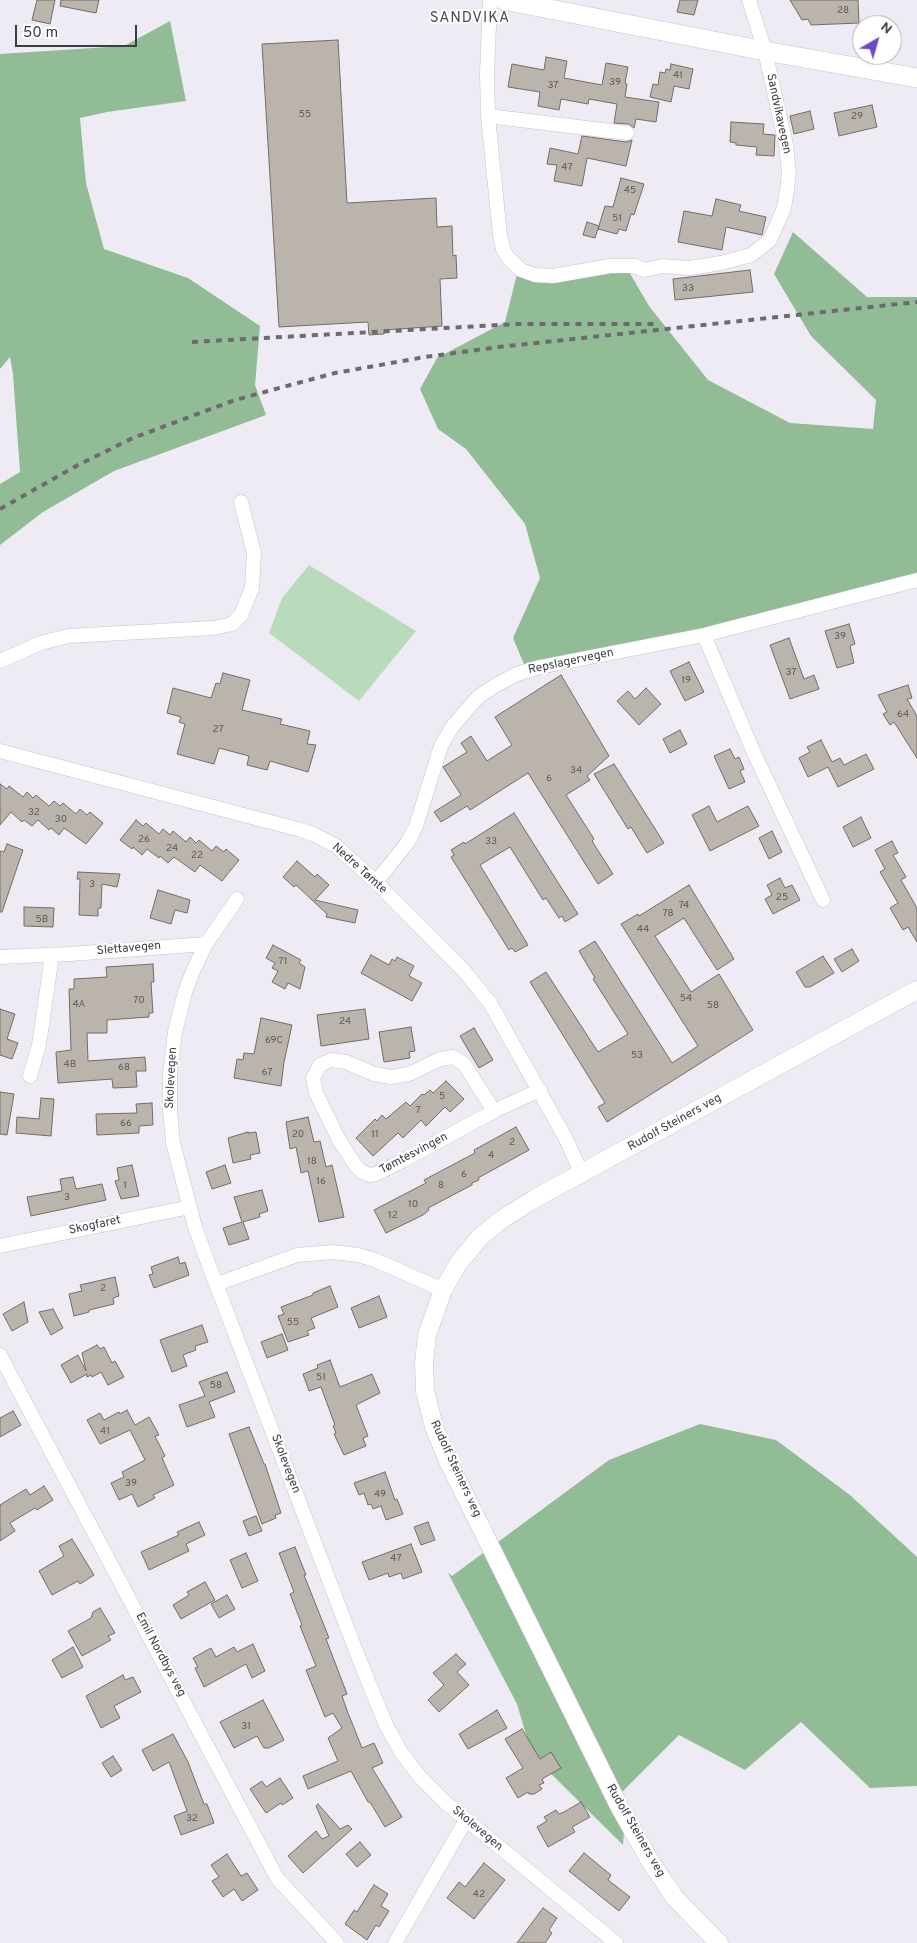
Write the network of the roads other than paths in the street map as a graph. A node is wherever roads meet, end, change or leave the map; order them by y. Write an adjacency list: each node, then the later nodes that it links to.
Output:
1 (490, 0): 6 (street)
2 (503, 0): 4 (main road)
3 (749, 0): 4 (street, Sandvikavegen)
4 (765, 51): 5 (main road); 6 (street, Sandvikavegen)
5 (917, 78)
6 (488, 116): 7 (street)
7 (627, 133)
8 (241, 502): 11 (street)
9 (917, 580): 10 (street, Repslagervegen)
10 (704, 635): 13 (street, Repslagervegen); 15 (street)
11 (0, 661)
12 (0, 751): 13 (street, Nedre Tømte)
13 (376, 882): 21 (street, Nedre Tømte)
14 (237, 899): 16 (street, Skolevegen)
15 (822, 900)
16 (206, 944): 17 (street, Slettavegen); 24 (street, Skolevegen)
17 (52, 955): 18 (street, Slettavegen); 20 (street)
18 (0, 956)
19 (917, 990): 23 (street, Rudolf Steiners veg)
20 (30, 1076)
21 (540, 1090): 22 (street, Tømtesvingen); 23 (street, Nedre Tømte)
22 (494, 1111): 22 (street, Tømtesvingen)
23 (582, 1174): 27 (street, Rudolf Steiners veg)
24 (190, 1207): 25 (street, Skogfaret); 26 (street, Skolevegen)
25 (0, 1246)
26 (217, 1284): 27 (street); 29 (street, Skolevegen)
27 (443, 1290): 33 (street, Rudolf Steiners veg)
28 (0, 1355): 30 (street, Emil Nordbys veg)
29 (466, 1820): 31 (street); 32 (street, Skolevegen)
30 (336, 1943)
31 (395, 1943)
32 (616, 1943)
33 (719, 1943)

